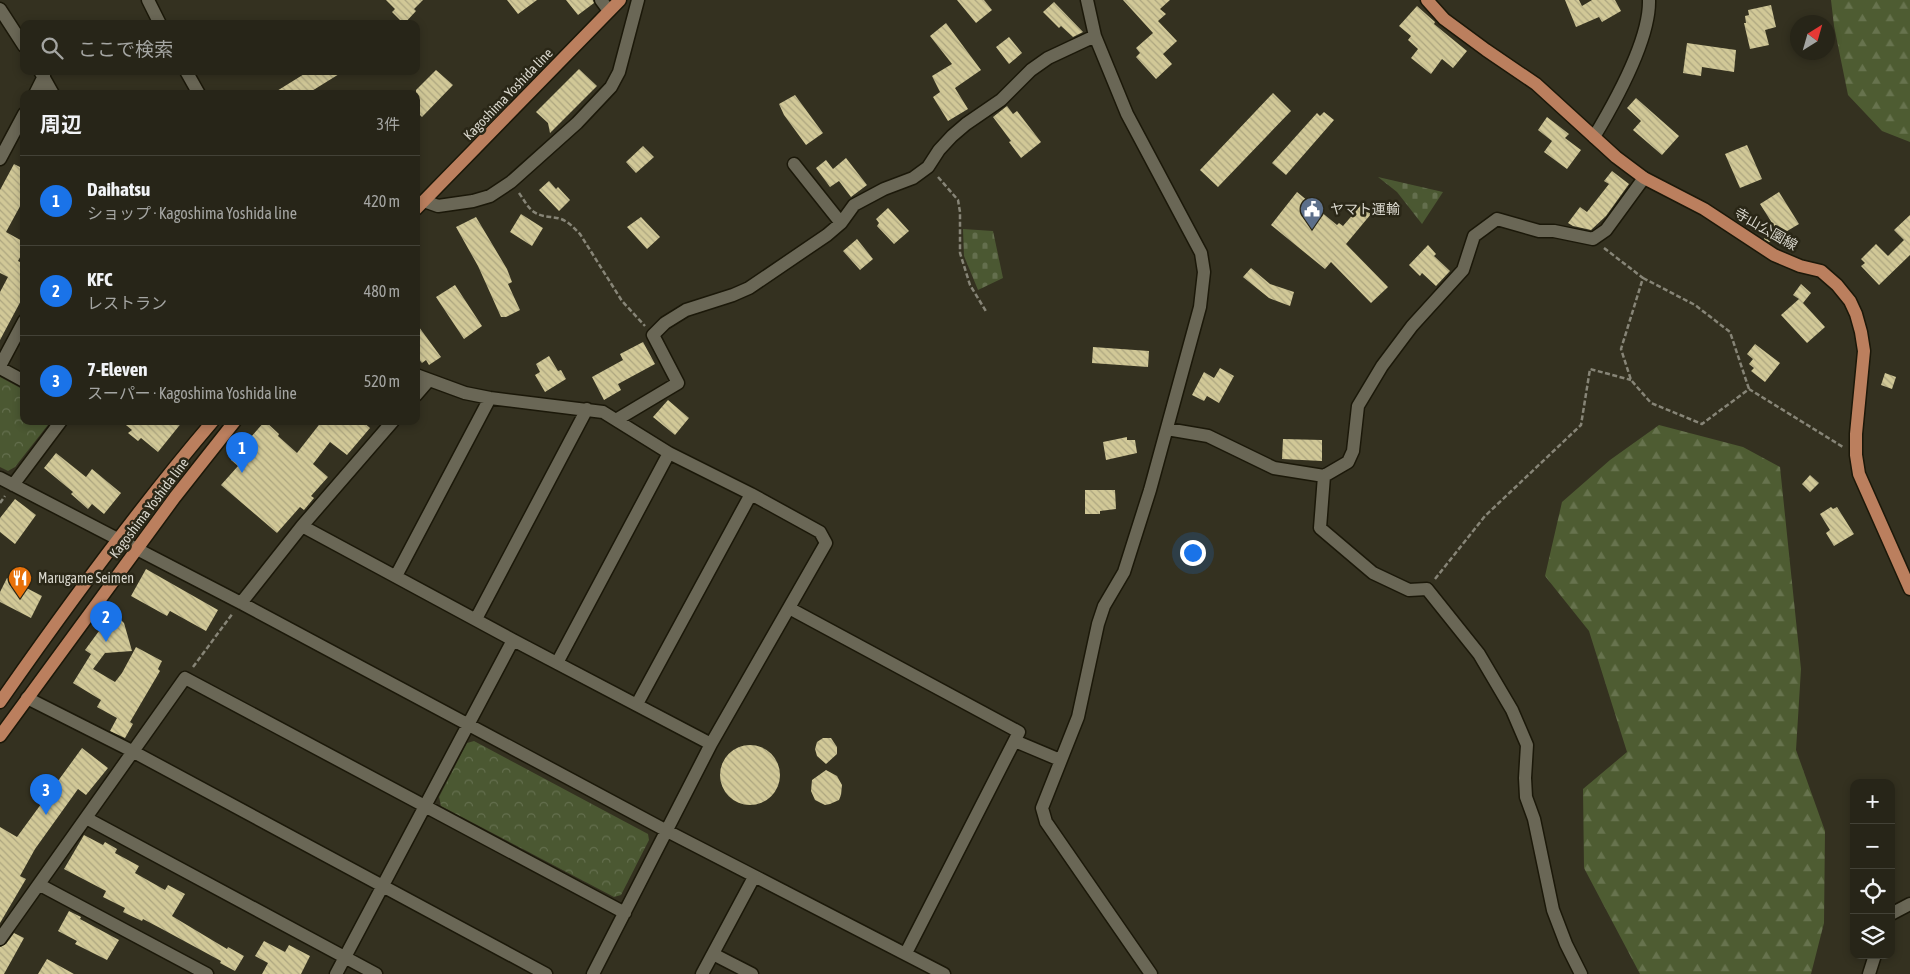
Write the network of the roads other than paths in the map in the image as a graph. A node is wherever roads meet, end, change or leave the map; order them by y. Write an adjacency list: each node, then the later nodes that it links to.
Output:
1 (148, 0): 10 (street)
2 (601, 0): 9 (street)
3 (620, 0): 9 (main road, Kagoshima Yoshida line)
4 (638, 0): 24 (street)
5 (1086, 0): 11 (street)
6 (1427, 0): 20 (main road, 寺山公園線)
7 (1649, 0): 20 (street)
8 (0, 9): 12 (street)
9 (609, 11): 24 (main road, Kagoshima Yoshida line)
10 (158, 20)
11 (1095, 36): 25 (street); 39 (street)
12 (20, 40)
13 (42, 75): 16 (street)
14 (43, 75): 17 (street)
15 (188, 75): 18 (street)
16 (36, 90)
17 (51, 90)
18 (197, 90)
19 (20, 122): 21 (street)
20 (1594, 137): 23 (main road, 寺山公園線)
21 (0, 159)
22 (794, 164): 25 (street)
23 (1644, 178): 41 (street); 49 (main road, 寺山公園線)
24 (420, 205)
25 (841, 223): 34 (street)
26 (20, 329): 27 (street)
27 (0, 367): 29 (street)
28 (420, 377): 30 (street)
29 (20, 379)
30 (429, 380): 31 (street); 32 (street)
31 (420, 390)
32 (490, 398): 33 (street); 48 (street)
33 (587, 409): 34 (street); 52 (street)
34 (616, 420): 40 (street)
35 (58, 425): 43 (street)
36 (210, 425): 46 (main road, Kagoshima Yoshida line)
37 (232, 425): 47 (main road, Kagoshima Yoshida line)
38 (390, 425): 45 (street)
39 (1167, 428): 41 (street); 64 (street)
40 (669, 453): 44 (street); 54 (street)
41 (1324, 476): 88 (street)
42 (0, 478): 43 (street)
43 (13, 485): 46 (street)
44 (751, 494): 51 (street); 58 (street)
45 (302, 526): 48 (street); 50 (street)
46 (119, 539): 47 (street); 55 (main road, Kagoshima Yoshida line)
47 (137, 549): 50 (street); 56 (main road, Kagoshima Yoshida line)
48 (396, 576): 52 (street)
49 (1910, 589)
50 (241, 603): 59 (street)
51 (789, 608): 61 (street); 62 (street)
52 (476, 619): 53 (street)
53 (513, 640): 54 (street); 59 (street)
54 (557, 663): 58 (street)
55 (5, 686): 57 (main road, Kagoshima Yoshida line)
56 (27, 698): 60 (main road, Kagoshima Yoshida line); 63 (street)
57 (0, 702)
58 (637, 704): 62 (street)
59 (469, 726): 65 (street); 67 (street)
60 (0, 736)
61 (1015, 741): 64 (street); 75 (street)
62 (711, 744): 67 (street)
63 (132, 751): 65 (street); 66 (street); 70 (street)
64 (1060, 760): 87 (street)
65 (425, 807): 70 (street); 73 (street)
66 (86, 818): 69 (street); 77 (street)
67 (667, 831): 68 (street); 73 (street)
68 (754, 877): 75 (street); 76 (street)
69 (40, 885): 74 (street); 79 (street)
70 (383, 886): 77 (street); 82 (street)
71 (1910, 904): 72 (street)
72 (1895, 912)
73 (625, 913): 83 (street)
74 (0, 939)
75 (906, 953): 86 (street)
76 (713, 954): 84 (street); 85 (street)
77 (345, 958): 80 (street); 81 (street)
78 (1874, 959): 89 (street)
79 (207, 974)
80 (336, 974)
81 (376, 974)
82 (546, 974)
83 (593, 974)
84 (702, 974)
85 (752, 974)
86 (944, 974)
87 (1151, 974)
88 (1581, 974)
89 (1869, 974)

